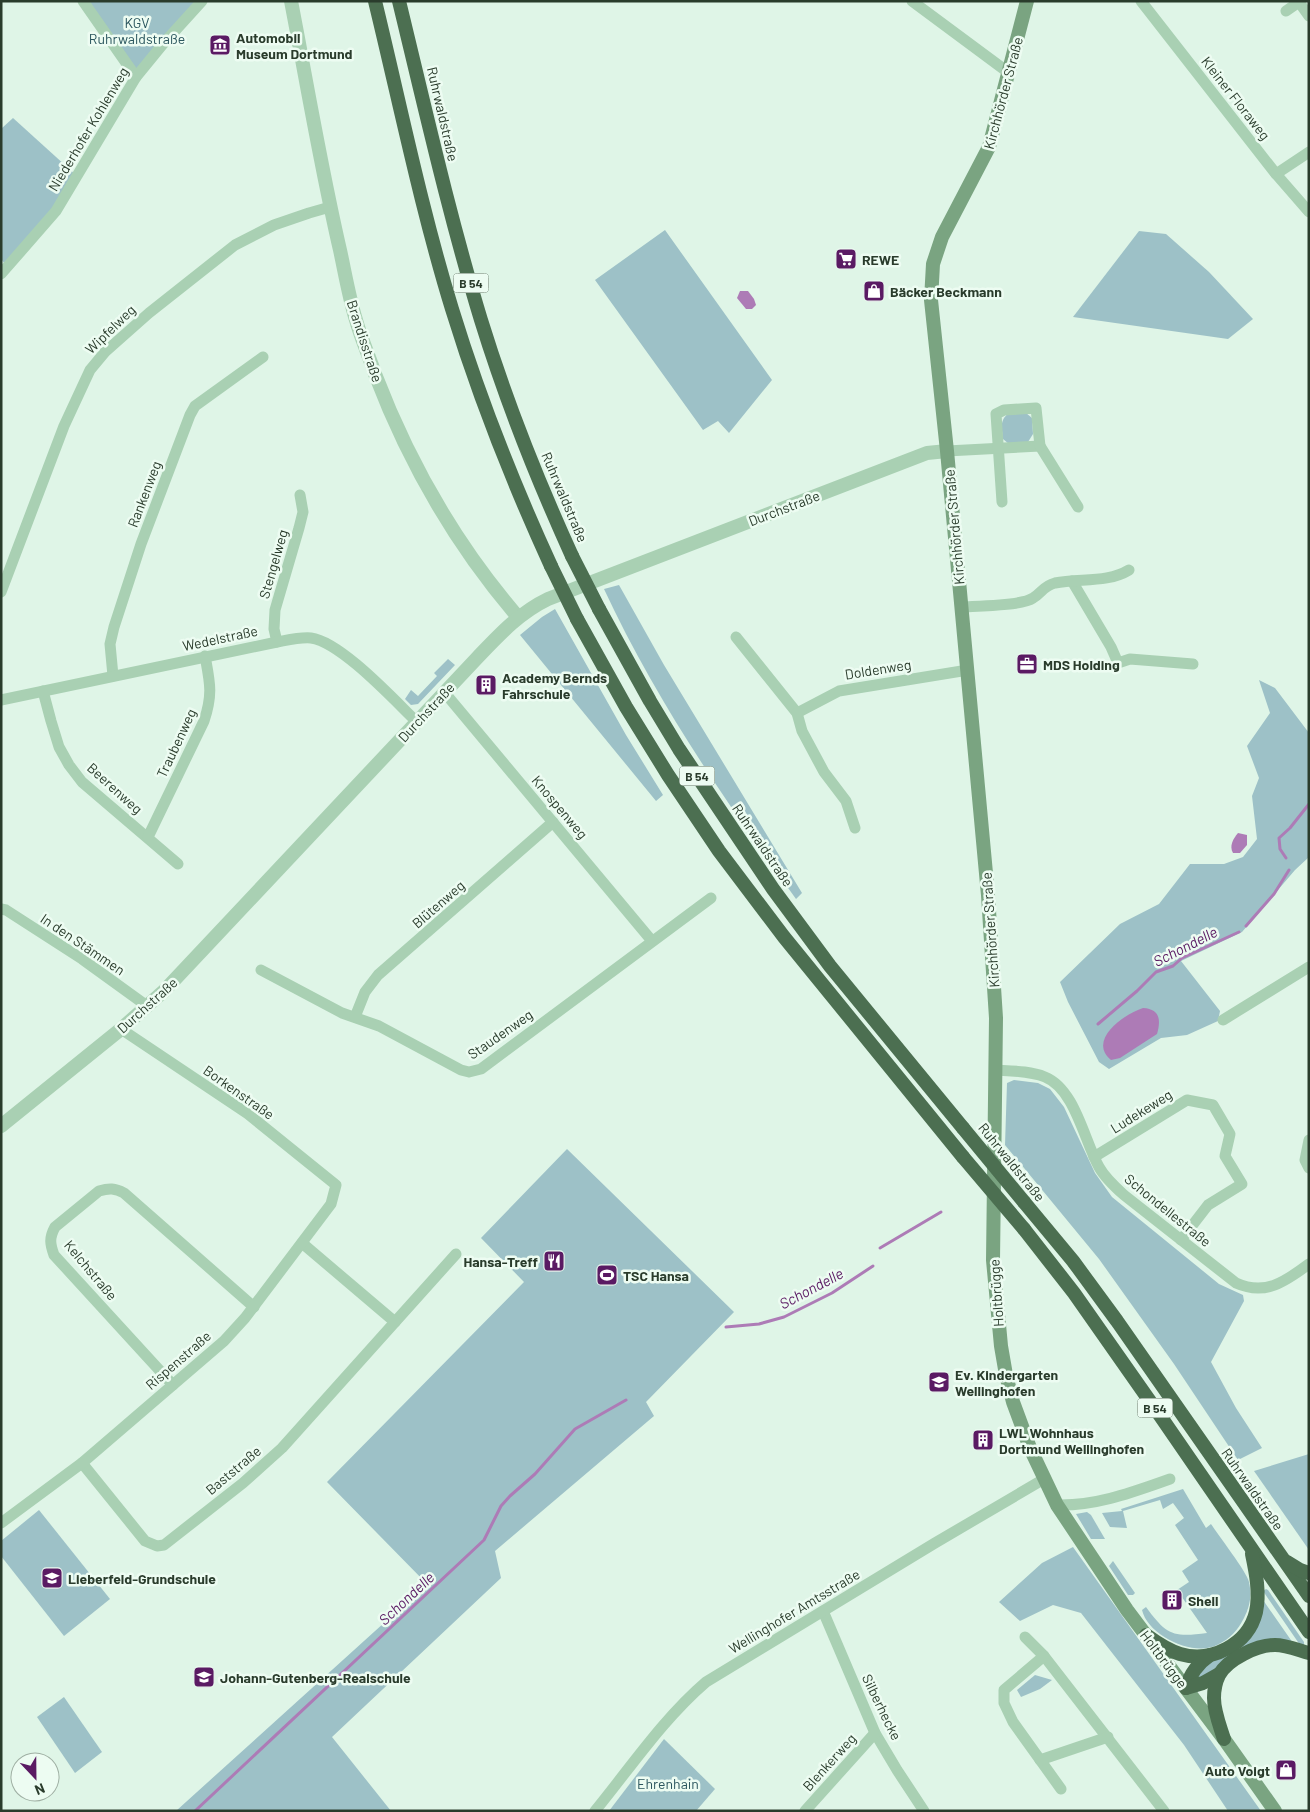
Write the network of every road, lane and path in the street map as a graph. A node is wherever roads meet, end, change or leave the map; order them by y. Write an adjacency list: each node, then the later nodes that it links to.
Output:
1 (83, 1): 13 (street)
2 (202, 1): 13 (street, Niederhofer Kohlenweg)
3 (291, 1): 16 (street, Brandisstraße)
4 (375, 1): 73 (highway, B 54, bridge)
5 (400, 1): 74 (highway, Ruhrwaldstraße / B 54, bridge)
6 (912, 1): 12 (street)
7 (1027, 1): 12 (main road, Kirchhörder Straße)
8 (1141, 1): 15 (street, Kleiner Floraweg)
9 (1300, 2): 10 (street); 11 (street)
10 (1286, 11)
11 (1309, 16)
12 (1009, 73): 22 (main road, Kirchhörder Straße)
13 (136, 77): 18 (street, Niederhofer Kohlenweg)
14 (1309, 152): 15 (street)
15 (1276, 174): 17 (street, Kleiner Floraweg)
16 (330, 208): 28 (street, Wipfelweg); 30 (street, Brandisstraße)
17 (1309, 212)
18 (1, 274)
19 (263, 357): 36 (street, Rankenweg)
20 (1040, 446): 21 (street); 21 (street); 25 (street)
21 (999, 449): 22 (street); 24 (street)
22 (947, 451): 29 (main road, Kirchhörder Straße); 30 (street, Durchstraße)
23 (300, 495): 32 (street, Stengelweg)
24 (1002, 502)
25 (1078, 507)
26 (1129, 570): 27 (street)
27 (1072, 581): 29 (street); 34 (street)
28 (1, 592)
29 (961, 607): 35 (main road, Kirchhörder Straße)
30 (518, 617): 38 (street, Durchstraße)
31 (736, 637): 40 (street)
32 (277, 642): 33 (street, Wedelstraße); 41 (street, Wedelstraße)
33 (205, 656): 36 (street, Wedelstraße); 44 (street, Traubenweg)
34 (1193, 664)
35 (968, 670): 40 (street, Doldenweg); 55 (main road, Kirchhörder Straße)
36 (113, 676): 37 (street, Wedelstraße)
37 (43, 691): 39 (street, Wedelstraße); 44 (street, Beerenweg)
38 (445, 692): 41 (street, Durchstraße); 42 (street, Knospenweg)
39 (1, 700)
40 (797, 712): 43 (street)
41 (417, 722): 51 (street, Durchstraße)
42 (553, 822): 48 (street, Knospenweg); 52 (street, Blütenweg)
43 (856, 828)
44 (148, 837): 45 (street, Beerenweg)
45 (178, 864)
46 (711, 898): 48 (street, Staudenweg)
47 (1, 909): 51 (street, In den Stämmen)
48 (652, 942): 52 (street, Staudenweg)
49 (1309, 968): 53 (street)
50 (261, 970): 52 (street, Staudenweg)
51 (147, 1006): 54 (street, Durchstraße)
52 (355, 1017)
53 (1223, 1020)
54 (121, 1029): 56 (street, Durchstraße); 60 (street, Borkenstraße)
55 (996, 1070): 58 (street, Schondellestraße); 69 (main road, Holtbrügge)
56 (1, 1126)
57 (1309, 1140): 59 (street)
58 (1094, 1157): 61 (street, Schondellestraße); 61 (street, Ludekeweg)
59 (1309, 1168)
60 (336, 1185): 62 (street, Rispenstraße)
61 (1181, 1240): 64 (street, Schondellestraße)
62 (302, 1243): 65 (street, Rispenstraße); 66 (street)
63 (456, 1254): 66 (street, Baststraße)
64 (1309, 1264)
65 (254, 1307): 67 (street, Rispenstraße); 67 (street, Kelchstraße)
66 (395, 1322): 68 (street, Baststraße)
67 (173, 1385): 68 (street, Rispenstraße)
68 (82, 1463): 72 (street, Rispenstraße)
69 (1044, 1479): 71 (main road, Holtbrügge); 77 (street, Wellinghofer Amtsstraße)
70 (1170, 1479): 71 (street)
71 (1057, 1504): 79 (main road, Holtbrügge)
72 (1, 1524)
73 (1251, 1548): 78 (highway, B 54); 82 (highway)
74 (1281, 1557): 75 (highway); 76 (highway, Ruhrwaldstraße / B 54)
75 (1309, 1573)
76 (1309, 1596)
77 (823, 1611): 86 (street, Silberhecke); 91 (street, Wellinghofer Amtsstraße)
78 (1309, 1632)
79 (1146, 1635): 82 (highway); 85 (main road, Holtbrügge)
80 (1026, 1637): 83 (street)
81 (1309, 1653): 84 (highway)
82 (1210, 1655): 85 (highway)
83 (1044, 1656): 87 (street); 89 (street)
84 (1219, 1674): 85 (highway); 88 (highway)
85 (1186, 1688): 88 (main road, Holtbrügge)
86 (876, 1733): 92 (street, Blenkerweg); 93 (street, Silberhecke)
87 (1108, 1737): 89 (street); 94 (street)
88 (1224, 1739): 95 (main road, Holtbrügge)
89 (1040, 1760): 90 (street)
90 (1061, 1789)
91 (595, 1811)
92 (805, 1811)
93 (924, 1811)
94 (1164, 1811)
95 (1275, 1811)

